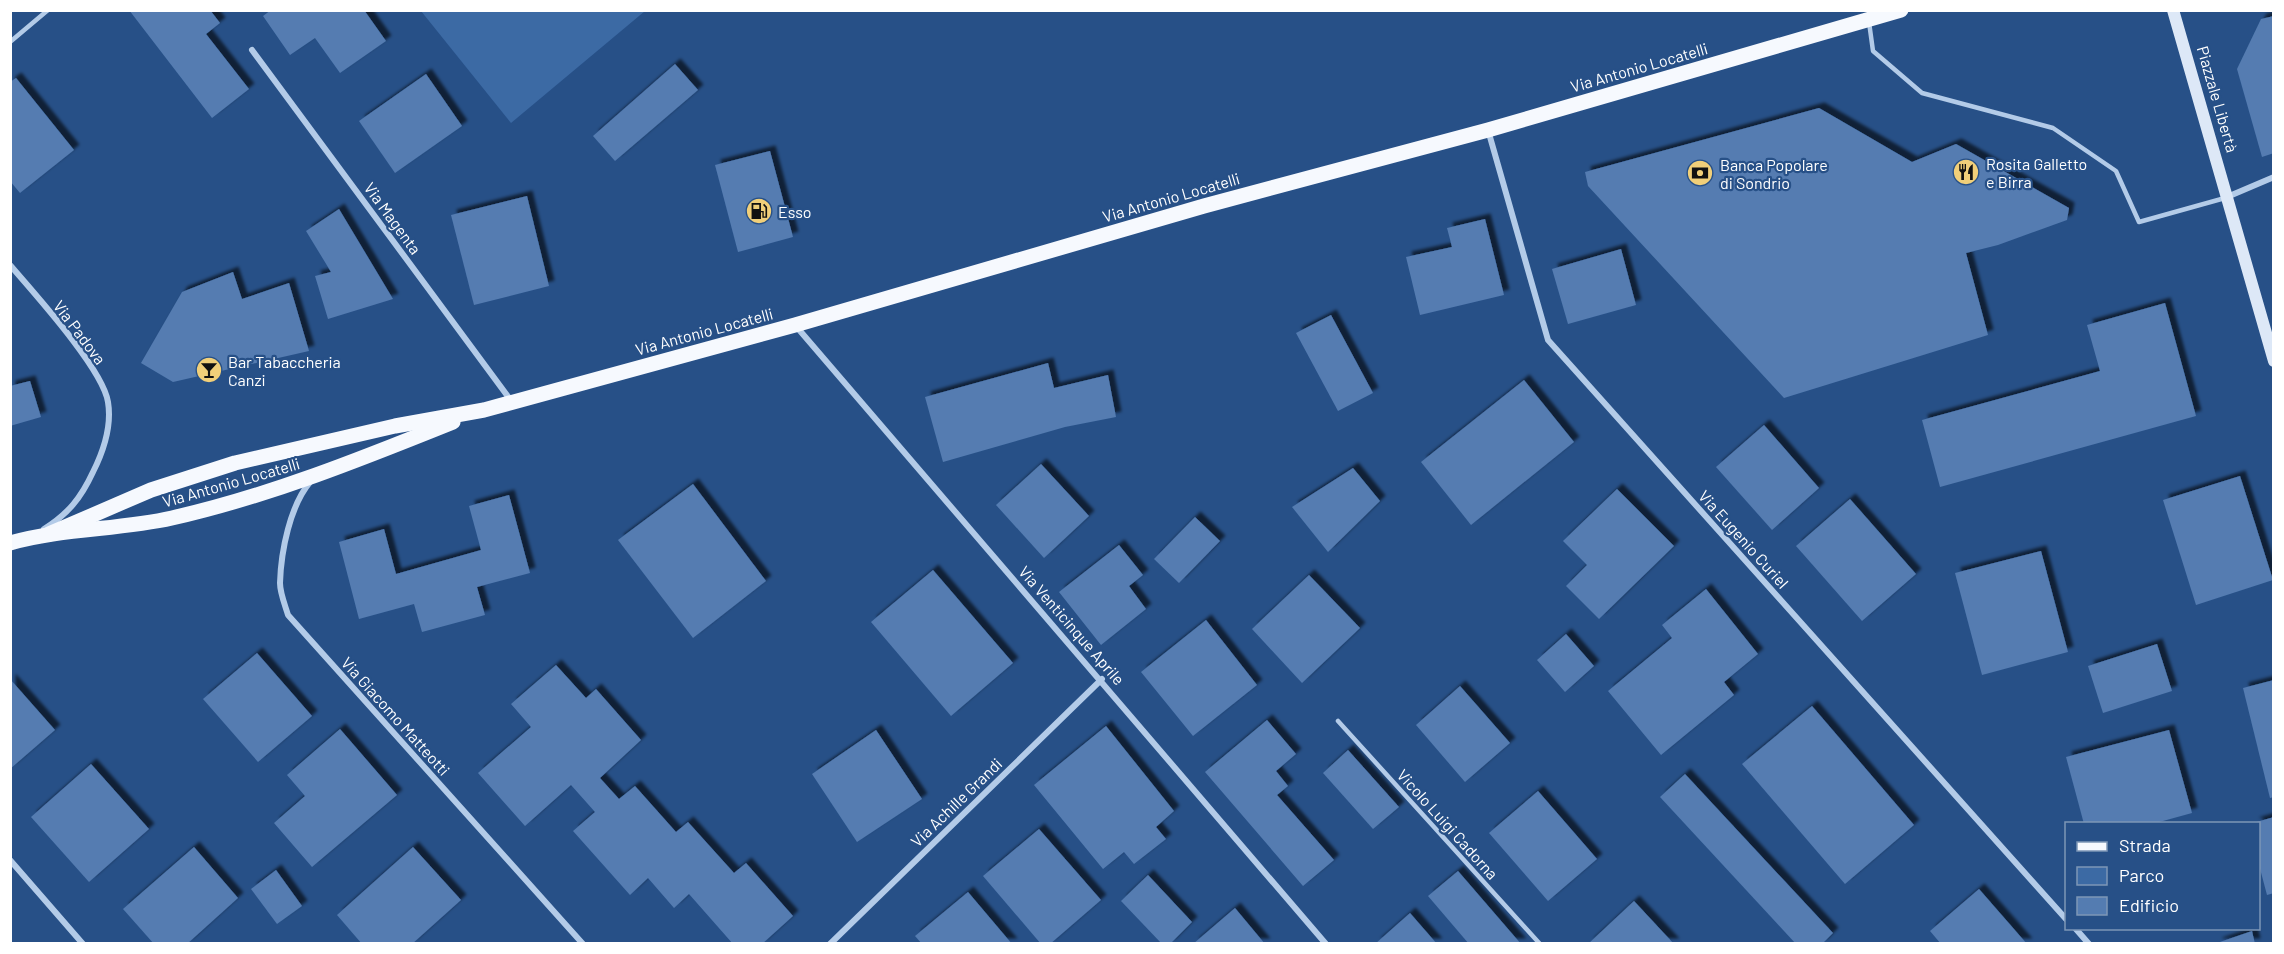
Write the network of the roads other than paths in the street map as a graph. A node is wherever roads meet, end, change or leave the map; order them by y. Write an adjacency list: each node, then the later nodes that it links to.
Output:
1 (48, 10): 5 (lane)
2 (1901, 10): 4 (main road)
3 (2173, 10): 9 (main road, Piazzale Libertà)
4 (1869, 20): 7 (main road, Via Antonio Locatelli); 9 (lane)
5 (10, 42)
6 (252, 50): 13 (street, Via Magenta)
7 (1488, 130): 11 (main road, Via Antonio Locatelli); 22 (street, Via Eugenio Curiel)
8 (2274, 177): 9 (street)
9 (2228, 197): 12 (main road, Piazzale Libertà)
10 (10, 265): 17 (street, Via Padova)
11 (795, 325): 13 (main road, Via Antonio Locatelli); 19 (street, Via Venticinque Aprile)
12 (2274, 362)
13 (512, 402): 14 (main road, Via Antonio Locatelli)
14 (484, 410): 15 (main road, Via Antonio Locatelli); 16 (main road, Via Antonio Locatelli)
15 (314, 477): 16 (main road, Via Antonio Locatelli); 25 (street, Via Giacomo Matteotti)
16 (49, 534): 17 (main road, Via Antonio Locatelli)
17 (31, 538): 18 (main road, Via Antonio Locatelli)
18 (10, 543)
19 (1102, 679): 26 (street, Via Achille Grandi); 27 (street, Via Venticinque Aprile)
20 (1338, 721): 28 (lane, Vicolo Luigi Cadorna)
21 (10, 860): 24 (street)
22 (2065, 917)
23 (2077, 930): 29 (street)
24 (82, 944)
25 (583, 944)
26 (830, 944)
27 (1326, 944)
28 (1540, 944)
29 (2089, 944)

